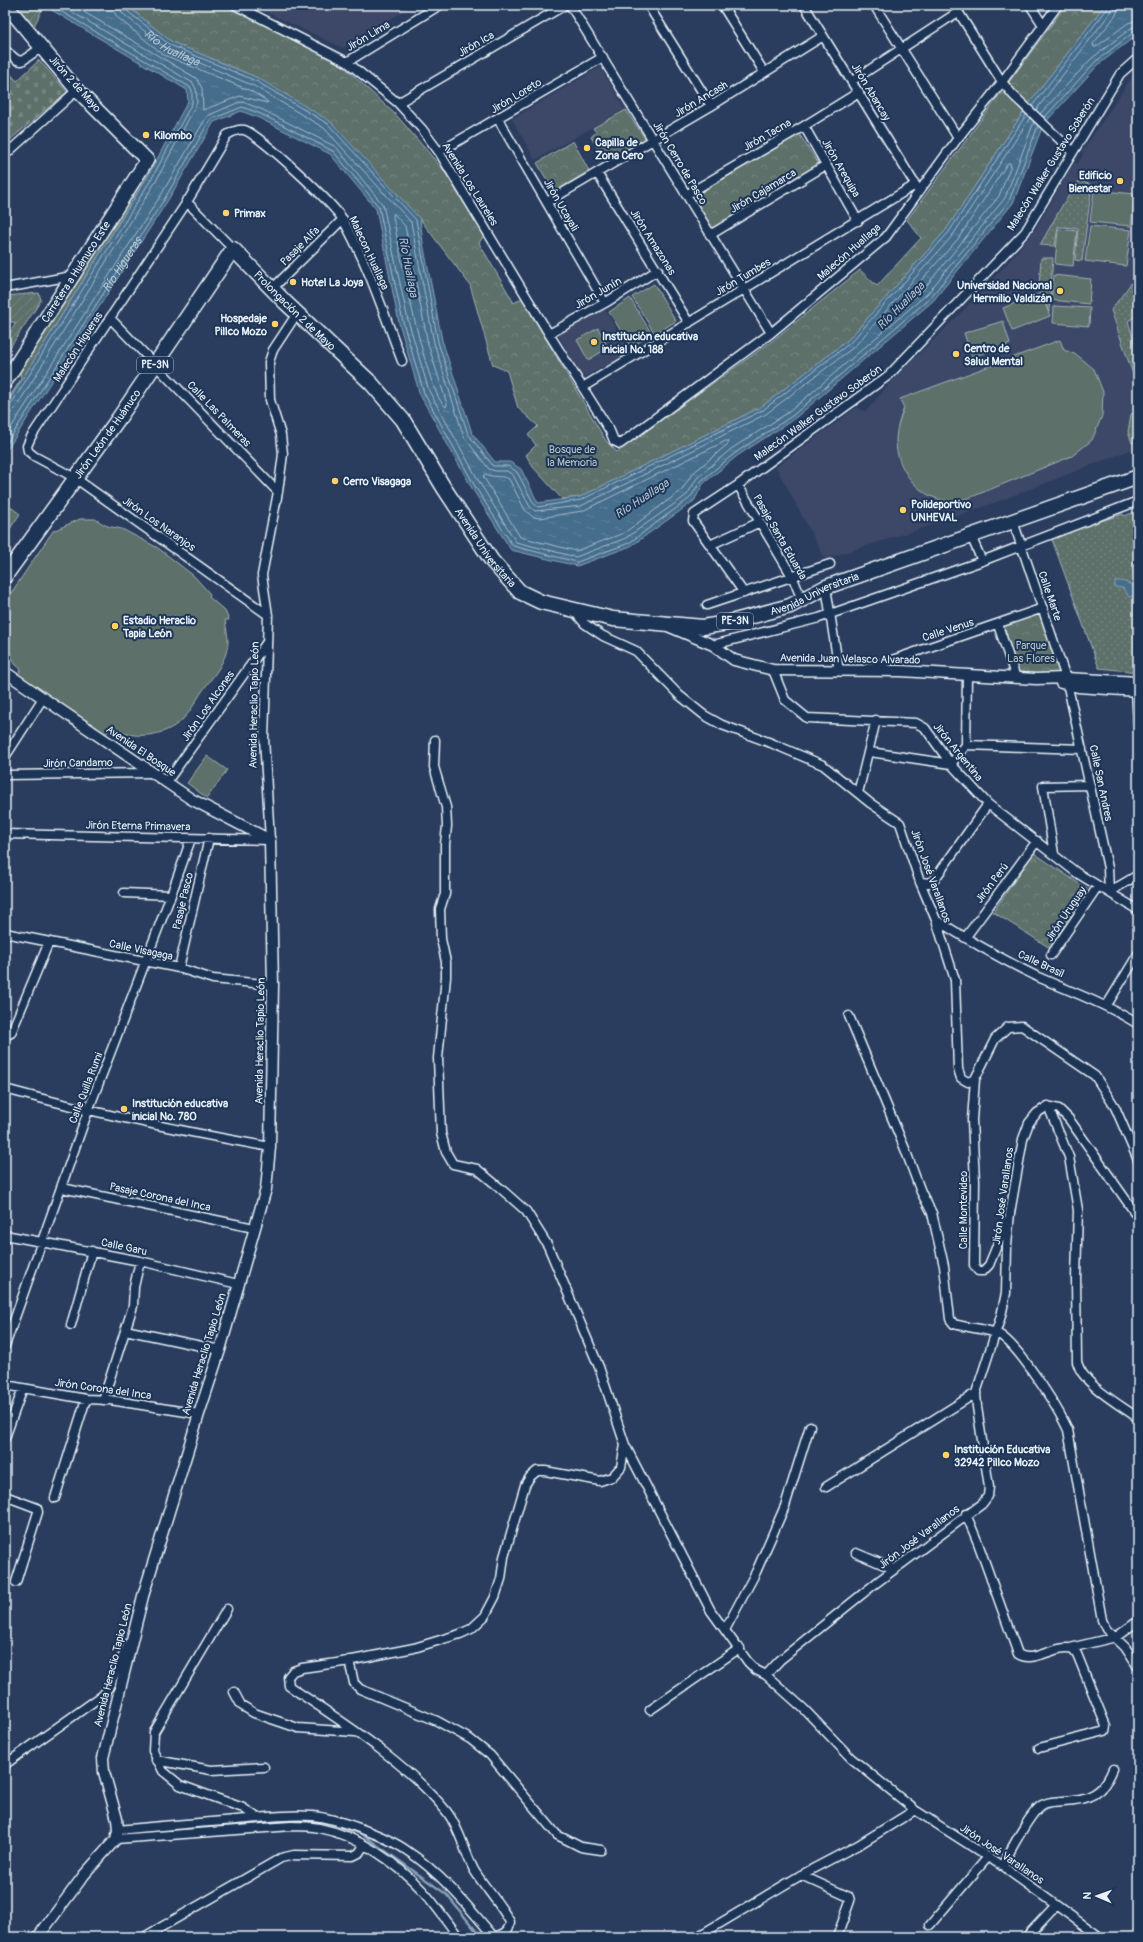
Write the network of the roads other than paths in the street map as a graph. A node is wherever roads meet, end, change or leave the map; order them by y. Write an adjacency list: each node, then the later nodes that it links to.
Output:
1 (6, 5): 15 (main road, Jirón 2 de Mayo)
2 (236, 5): 20 (street, Avenida Los Laureles)
3 (440, 5): 20 (street, Jirón Lima)
4 (565, 5): 26 (street, Jirón Ica)
5 (570, 5): 18 (street, Jirón Cerro de Pasco)
6 (648, 5): 27 (street)
7 (722, 5): 21 (street)
8 (804, 5): 14 (street, Jirón Abancay)
9 (874, 5): 17 (street)
10 (1030, 5): 13 (street)
11 (1058, 5): 13 (street, Malecón Huallaga)
12 (956, 9): 17 (street); 23 (street)
13 (1043, 25): 23 (street, Malecón Huallaga)
14 (823, 36): 21 (street, Jirón Ancash); 22 (street, Jirón Abancay)
15 (42, 47): 16 (street); 24 (main road, Jirón 2 de Mayo)
16 (5, 50)
17 (901, 50): 22 (street); 31 (street)
18 (603, 57): 28 (street, Jirón Loreto); 32 (street, Jirón Cerro de Pasco)
19 (1138, 58): 34 (street, Malecón Walker Gustavo Soberón)
20 (348, 62): 26 (street, Avenida Los Laureles)
21 (764, 72): 27 (street, Jirón Ancash)
22 (852, 81): 25 (street, Jirón Abancay)
23 (1002, 82): 31 (street, Malecón Huallaga); 34 (street)
24 (77, 90): 35 (street); 36 (main road, Jirón 2 de Mayo)
25 (859, 92): 29 (street, Jirón Tacna); 39 (street, Jirón Abancay)
26 (398, 102): 33 (street, Avenida Los Laureles)
27 (711, 106): 32 (street, Jirón Ancash)
28 (498, 119): 33 (street, Jirón Loreto); 42 (street, Jirón Ucayali)
29 (804, 126): 37 (street, Jirón Arequipa); 40 (street, Jirón Tacna)
30 (234, 131): 41 (street, Malecón Higueras); 43 (street, Malecon Huallaga)
31 (958, 138): 39 (street, Malecón Huallaga)
32 (653, 140): 38 (street, Jirón Ancash); 40 (street, Jirón Cerro de Pasco)
33 (439, 152): 57 (street, Avenida Los Laureles)
34 (1073, 152): 67 (street, Malecón Walker Gustavo Soberón)
35 (5, 155)
36 (147, 160): 48 (main road, Carretera a Huánuco Este)
37 (826, 165): 44 (street, Jirón Arequipa); 45 (street, Jirón Cajamarca)
38 (597, 174): 42 (street, Jirón Ancash); 47 (street, Jirón Amazonas)
39 (917, 188): 44 (street, Jirón Tumbes); 56 (street, Malecón Huallaga)
40 (686, 195): 45 (street, Jirón Cerro de Pasco)
41 (186, 202): 46 (street, Prolongación 2 de Mayo / PE-3N); 54 (street, Malecón Higueras)
42 (547, 202): 52 (street, Jirón Ucayali)
43 (343, 219): 50 (street, Pasaje Alfa); 58 (street, Malecon Huallaga)
44 (858, 220): 51 (street, Jirón Tumbes)
45 (710, 235): 51 (street, Jirón Cerro de Pasco)
46 (233, 250): 50 (highway, Prolongación 2 de Mayo / PE-3N); 59 (highway, Jirón León de Huánuco / PE-3N)
47 (658, 270): 52 (street, Jirón Junín); 55 (street, Jirón Amazonas)
48 (72, 276): 49 (street); 60 (main road, Carretera a Huánuco Este)
49 (5, 288)
50 (272, 290): 53 (highway, Prolongación 2 de Mayo / PE-3N)
51 (744, 290): 55 (street, Jirón Tumbes); 56 (street, Jirón Cerro de Pasco)
52 (604, 303): 57 (street, Jirón Junín)
53 (298, 312): 62 (highway, Prolongación 2 de Mayo / PE-3N); 68 (street, Avenida Heraclio Tapio León)
54 (110, 318): 59 (street, Calle Las Palmeras); 64 (street, Malecón Higueras)
55 (689, 323): 61 (street, Jirón Tumbes)
56 (771, 332): 63 (street, Malecón Huallaga)
57 (549, 334): 61 (street, Avenida Los Laureles)
58 (402, 361)
59 (156, 365): 66 (highway, Jirón León de Huánuco / PE-3N); 68 (street, Calle Las Palmeras)
60 (5, 382)
61 (582, 387): 63 (street, Avenida Los Laureles)
62 (403, 420): 84 (highway, Avenida Universitaria / PE-3N)
63 (616, 444)
64 (34, 456): 66 (street, Jirón Los Naranjos)
65 (1138, 476): 70 (highway, Avenida Universitaria / PE-3N)
66 (75, 478): 77 (highway, Jirón León de Huánuco / PE-3N); 86 (street, Jirón Los Naranjos)
67 (738, 485): 71 (street, Pasaje Santa Eduarda); 73 (street, Malecón Walker Gustavo Soberón)
68 (278, 492): 86 (street, Avenida Heraclio Tapio León)
69 (1138, 501): 74 (street, Avenida Universitaria)
70 (1013, 521): 72 (highway, Avenida Universitaria / PE-3N); 74 (street, Calle Marte)
71 (760, 522): 73 (street); 78 (street, Pasaje Santa Eduarda)
72 (971, 536): 75 (street); 79 (highway, Avenida Universitaria / PE-3N)
73 (710, 545): 80 (street)
74 (1021, 546): 75 (street, Avenida Universitaria); 83 (street, Calle Marte)
75 (982, 561): 85 (street, Avenida Universitaria)
76 (830, 564): 78 (street)
77 (5, 576)
78 (793, 578): 80 (street); 81 (street, Pasaje Santa Eduarda)
79 (826, 587): 81 (highway, Avenida Universitaria / PE-3N); 85 (street)
80 (744, 593): 82 (street)
81 (802, 600): 87 (highway, Avenida Universitaria / PE-3N)
82 (706, 605)
83 (1043, 608): 88 (street, Calle Venus); 97 (street, Calle Marte)
84 (573, 610): 87 (highway, Avenida Universitaria / PE-3N); 112 (street, Jirón José Varallanos)
85 (830, 614): 90 (street, Avenida Universitaria); 92 (street)
86 (268, 615): 89 (street, Avenida Heraclio Tapio León)
87 (663, 624): 90 (street, Avenida Juan Velasco Alvarado)
88 (998, 625): 93 (street, Calle Venus); 96 (street)
89 (267, 642): 110 (street, Jirón Los Alcones); 117 (street, Avenida Heraclio Tapio León)
90 (713, 645): 91 (street, Avenida Juan Velasco Alvarado)
91 (773, 670): 92 (street, Avenida Juan Velasco Alvarado); 100 (street, Jirón Argentina)
92 (839, 671): 93 (street, Avenida Juan Velasco Alvarado)
93 (860, 671): 95 (street, Avenida Juan Velasco Alvarado)
94 (5, 672): 99 (street, Avenida El Bosque)
95 (967, 675): 96 (street, Avenida Juan Velasco Alvarado); 103 (street)
96 (1016, 678): 97 (street, Avenida Juan Velasco Alvarado)
97 (1067, 681): 98 (street, Avenida Juan Velasco Alvarado); 104 (street, Calle San Andres)
98 (1137, 688): 101 (street)
99 (43, 698): 106 (street); 108 (street, Avenida El Bosque)
100 (876, 720): 105 (street); 107 (street, Jirón Argentina)
101 (1138, 724)
102 (435, 740): 169 (street)
103 (966, 745): 104 (street); 107 (street)
104 (1082, 749): 111 (street, Calle San Andres)
105 (870, 752): 107 (street); 112 (street)
106 (5, 757)
107 (951, 764): 113 (street, Jirón Argentina)
108 (152, 773): 109 (street, Jirón Candamo); 110 (street, Avenida El Bosque)
109 (5, 774)
110 (166, 783): 117 (street, Avenida El Bosque)
111 (1090, 785): 119 (street); 123 (street, Calle San Andres)
112 (858, 793): 121 (street, Jirón José Varallanos)
113 (988, 804): 118 (street, Jirón Argentina); 121 (street)
114 (5, 834): 115 (street, Jirón Eterna Primavera)
115 (191, 838): 116 (street, Jirón Eterna Primavera); 125 (street, Calle Quilla Rumi)
116 (209, 838): 117 (street, Jirón Eterna Primavera); 134 (street, Pasaje Pasco)
117 (270, 840): 135 (street, Avenida Heraclio Tapio León)
118 (1037, 841): 119 (street, Jirón Argentina); 129 (street, Jirón Perú)
119 (1054, 854): 122 (street, Jirón Argentina)
120 (1138, 875): 123 (street)
121 (920, 882): 127 (street, Jirón José Varallanos)
122 (1098, 886): 123 (street, Jirón Argentina); 132 (street, Jirón Uruguay)
123 (1109, 892): 126 (street, Jirón Argentina)
124 (124, 893): 125 (street)
125 (171, 895): 133 (street, Calle Quilla Rumi)
126 (1138, 910)
127 (936, 920): 129 (street, Calle Brasil); 140 (street, Jirón José Varallanos)
128 (5, 933): 130 (street, Calle Visagaga)
129 (965, 938): 136 (street, Calle Brasil)
130 (49, 942): 133 (street, Calle Visagaga); 139 (street)
131 (1138, 954): 136 (street)
132 (1051, 955)
133 (146, 962): 134 (street, Calle Visagaga); 143 (street, Calle Quilla Rumi)
134 (179, 968): 135 (street, Calle Visagaga)
135 (273, 985): 144 (street, Avenida Heraclio Tapio León)
136 (1106, 1005): 138 (street, Calle Brasil)
137 (849, 1016): 157 (street)
138 (1138, 1024)
139 (5, 1036)
140 (975, 1079): 145 (street); 147 (street, Calle Montevideo)
141 (5, 1089): 143 (street)
142 (1048, 1106): 147 (street, Jirón José Varallanos); 148 (street); 166 (street)
143 (88, 1111): 144 (street); 146 (street, Calle Quilla Rumi)
144 (270, 1147): 149 (street, Avenida Heraclio Tapio León)
145 (1138, 1160)
146 (62, 1188): 149 (street, Pasaje Corona del Inca); 151 (street, Calle Quilla Rumi)
147 (1010, 1213): 157 (street, Jirón José Varallanos)
148 (1138, 1217)
149 (254, 1228): 154 (street, Avenida Heraclio Tapio León)
150 (5, 1235): 151 (street, Calle Garu)
151 (43, 1241): 152 (street, Calle Garu); 158 (street, Calle Quilla Rumi)
152 (92, 1251): 153 (street, Calle Garu); 155 (street)
153 (140, 1261): 154 (street, Calle Garu); 156 (street)
154 (238, 1284): 159 (street, Avenida Heraclio Tapio León)
155 (71, 1325)
156 (125, 1330): 159 (street); 164 (street)
157 (996, 1332): 162 (street, Jirón José Varallanos); 181 (street)
158 (5, 1346)
159 (220, 1350): 165 (street, Avenida Heraclio Tapio León)
160 (5, 1385): 161 (street, Jirón Corona del Inca)
161 (23, 1388): 163 (street, Jirón Corona del Inca); 168 (street)
162 (976, 1393): 170 (street); 173 (street, Jirón José Varallanos)
163 (86, 1399): 164 (street, Jirón Corona del Inca); 172 (street)
164 (103, 1400): 165 (street, Jirón Corona del Inca)
165 (199, 1414): 180 (street, Avenida Heraclio Tapio León)
166 (1138, 1418)
167 (810, 1426): 179 (street)
168 (5, 1438)
169 (625, 1445): 179 (street); 184 (street)
170 (826, 1487)
171 (5, 1496): 176 (street)
172 (54, 1498)
173 (966, 1514): 175 (street, Jirón José Varallanos); 183 (street)
174 (856, 1553): 175 (street)
175 (894, 1570): 186 (street, Jirón José Varallanos)
176 (16, 1582)
177 (227, 1609): 191 (street)
178 (1138, 1620): 181 (street)
179 (725, 1630): 182 (street)
180 (132, 1637): 192 (street); 197 (street, Avenida Heraclio Tapio León)
181 (1116, 1637): 183 (street); 185 (street)
182 (740, 1648): 186 (street); 188 (street)
183 (1070, 1648): 190 (street)
184 (349, 1660): 189 (street); 199 (street)
185 (1138, 1667)
186 (766, 1675): 195 (street, Jirón José Varallanos)
187 (234, 1692): 189 (street)
188 (650, 1710)
189 (356, 1732): 209 (street)
190 (1039, 1748)
191 (156, 1760): 193 (street); 196 (street)
192 (5, 1766)
193 (264, 1767)
194 (1113, 1769): 201 (street)
195 (915, 1810): 200 (street, Jirón José Varallanos); 202 (street)
196 (258, 1818): 197 (street); 209 (street)
197 (117, 1834): 198 (street); 206 (street)
198 (364, 1845): 207 (street); 208 (street)
199 (601, 1850)
200 (988, 1857): 201 (street, Jirón José Varallanos); 204 (street)
201 (1002, 1866): 203 (street, Jirón José Varallanos)
202 (801, 1875): 205 (street); 210 (street)
203 (1056, 1905): 211 (street); 212 (street, Jirón José Varallanos)
204 (930, 1925)
205 (702, 1934)
206 (38, 1937)
207 (144, 1937)
208 (459, 1937)
209 (494, 1937)
210 (837, 1937)
211 (1026, 1937)
212 (1100, 1937)

